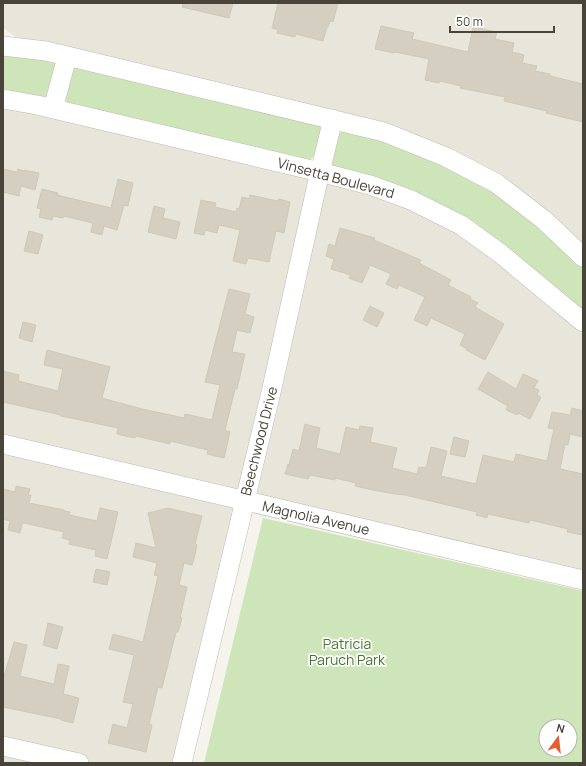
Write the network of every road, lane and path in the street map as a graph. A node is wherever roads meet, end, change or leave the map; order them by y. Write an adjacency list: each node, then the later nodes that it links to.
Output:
1 (3, 46): 2 (street)
2 (67, 57): 4 (street); 5 (street)
3 (3, 99): 4 (street, Vinsetta Boulevard)
4 (53, 109): 6 (street, Vinsetta Boulevard)
5 (333, 119): 6 (street, Beechwood Drive); 7 (street)
6 (320, 172): 8 (street, Vinsetta Boulevard); 10 (street, Beechwood Drive)
7 (583, 257)
8 (583, 322)
9 (3, 444): 10 (street, Magnolia Avenue)
10 (244, 501): 11 (street, Magnolia Avenue); 14 (street, Beechwood Drive)
11 (583, 580)
12 (3, 746): 13 (street)
13 (79, 763)
14 (182, 763)

